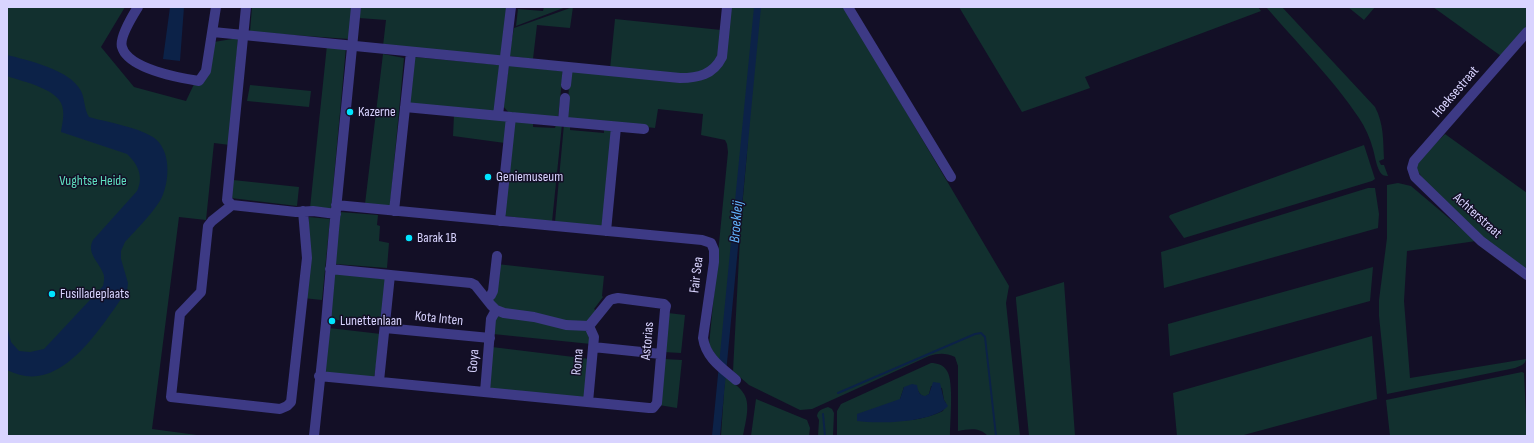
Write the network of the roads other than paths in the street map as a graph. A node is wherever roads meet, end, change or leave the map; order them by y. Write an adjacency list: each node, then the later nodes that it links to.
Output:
1 (138, 7): 8 (street)
2 (216, 7): 8 (street)
3 (246, 7): 10 (street)
4 (356, 7): 11 (street)
5 (511, 7): 13 (street)
6 (727, 7): 14 (street)
7 (848, 7): 24 (street)
8 (213, 32): 10 (street)
9 (1527, 32): 23 (street, Hoeksestraat)
10 (243, 35): 11 (street); 25 (street)
11 (352, 46): 12 (street); 26 (street)
12 (411, 52): 13 (street); 17 (street)
13 (505, 61): 14 (street); 18 (street)
14 (568, 67): 15 (street)
15 (566, 85)
16 (565, 98): 20 (street)
17 (405, 107): 18 (street); 27 (street)
18 (498, 115): 19 (street)
19 (511, 117): 20 (street); 29 (street)
20 (563, 121): 21 (street)
21 (616, 127): 22 (street); 30 (street)
22 (644, 129)
23 (1413, 173): 34 (street, Achterstraat)
24 (951, 177)
25 (232, 205): 28 (street); 28 (street)
26 (336, 209): 27 (street); 28 (street); 32 (street)
27 (394, 211): 29 (street)
28 (303, 212)
29 (500, 221): 30 (street)
30 (606, 231): 43 (street, Fair Sea)
31 (496, 256): 35 (street)
32 (330, 269): 33 (street); 42 (street)
33 (390, 275): 35 (street); 38 (street)
34 (1527, 275)
35 (487, 299): 36 (street)
36 (496, 310): 37 (street); 39 (street, Goya)
37 (589, 326): 40 (street, Roma); 41 (street, Astorias)
38 (385, 328): 39 (street, Kota Inten); 44 (street)
39 (490, 338): 45 (street, Goya)
40 (593, 347): 41 (street); 46 (street, Roma)
41 (661, 354): 46 (street, Astorias)
42 (320, 376): 44 (street, Astorias); 47 (street)
43 (732, 377)
44 (378, 381): 45 (street, Astorias)
45 (485, 392): 46 (street, Astorias)
46 (588, 402)
47 (314, 436)

